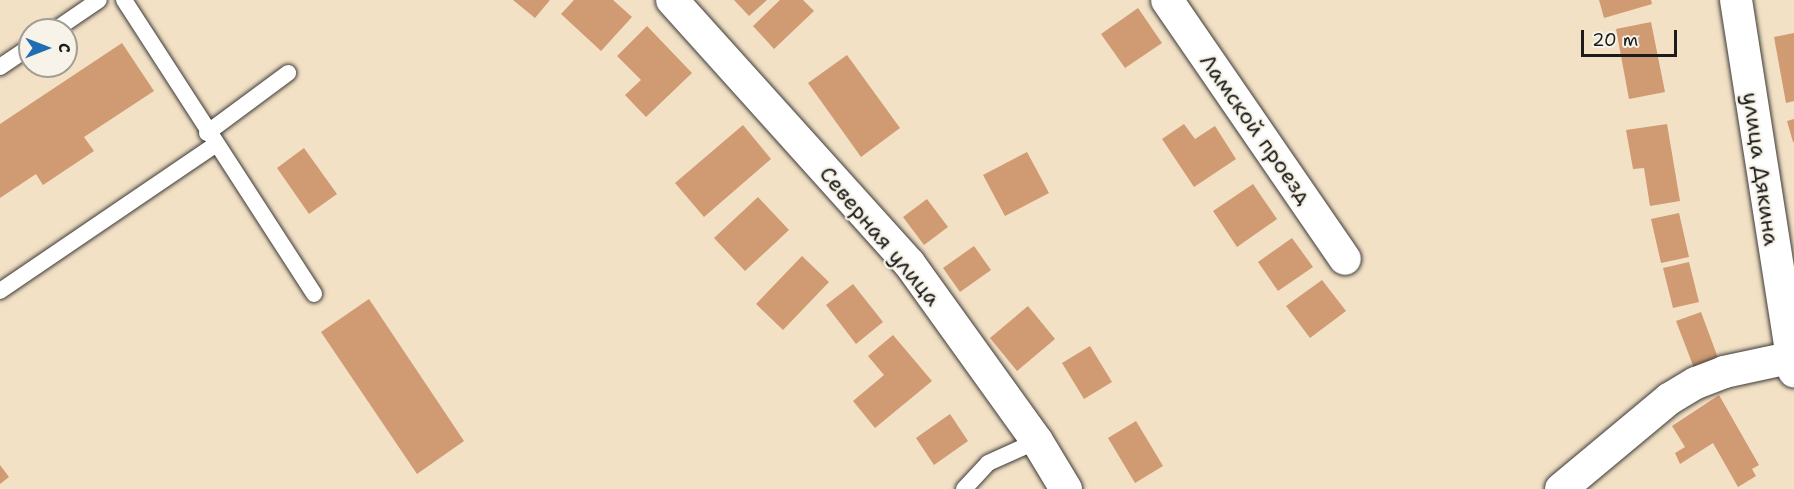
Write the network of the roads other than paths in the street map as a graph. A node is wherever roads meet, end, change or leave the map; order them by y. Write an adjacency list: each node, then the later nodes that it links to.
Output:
1 (99, 0): 6 (lane)
2 (124, 0): 10 (lane)
3 (672, 0): 15 (street, Северная улица)
4 (1167, 0): 11 (street, Ламской проезд)
5 (1736, 0): 14 (street, улица Дякина)
6 (73, 18)
7 (18, 55): 8 (lane)
8 (0, 67)
9 (288, 73): 10 (lane)
10 (211, 139): 12 (lane); 13 (lane)
11 (1345, 259)
12 (0, 291)
13 (314, 294)
14 (1792, 365): 18 (street)
15 (1037, 441): 16 (lane); 17 (street, Северная улица)
16 (964, 489)
17 (1066, 489)
18 (1562, 489)

